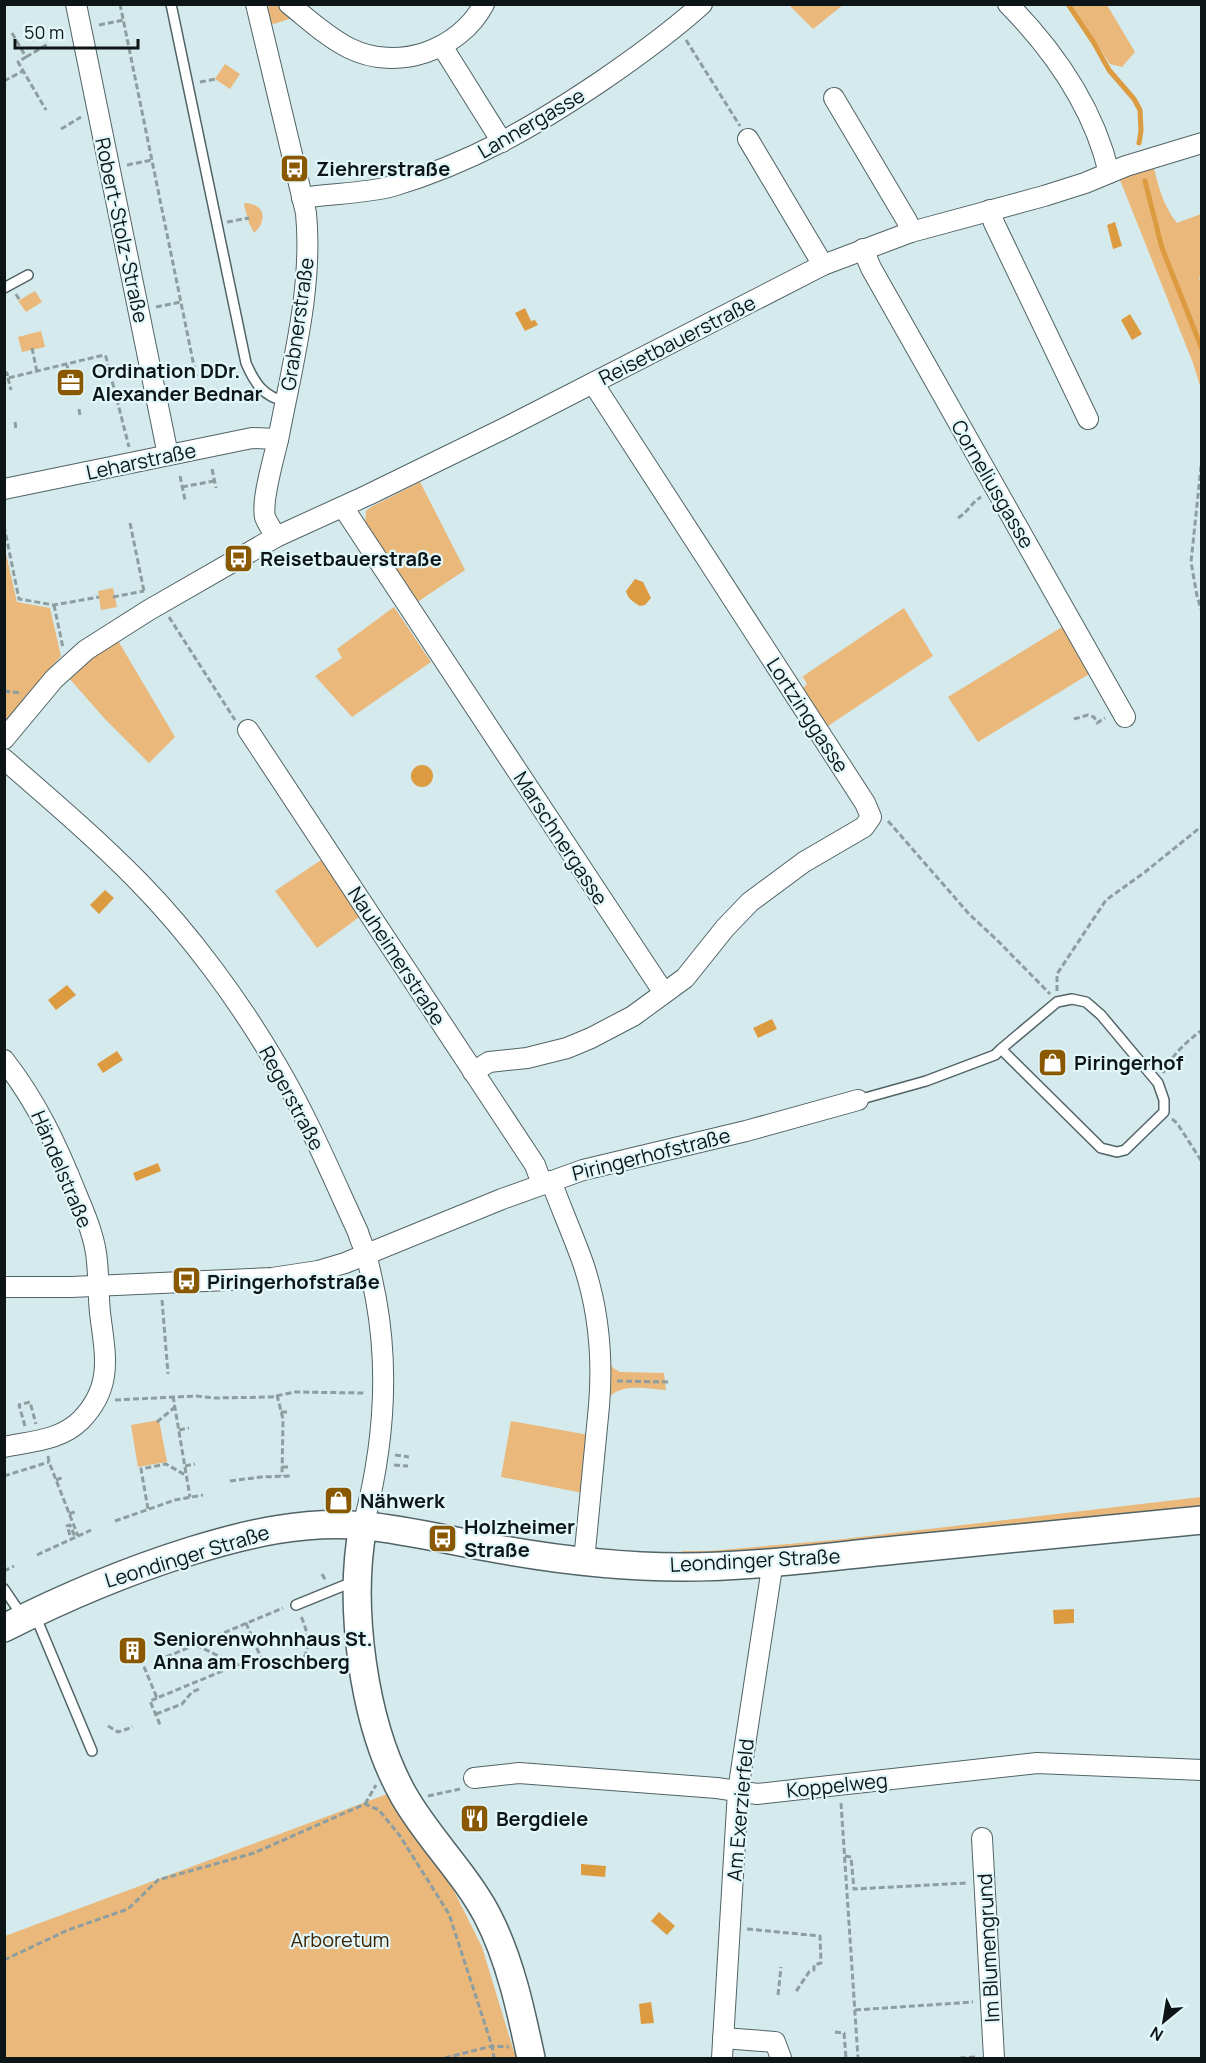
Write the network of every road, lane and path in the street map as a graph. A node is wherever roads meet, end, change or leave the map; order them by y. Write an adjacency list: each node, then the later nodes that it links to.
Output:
1 (76, 4): 56 (street, Robert-Stolz-Straße)
2 (120, 4): 9 (path)
3 (171, 4): 31 (lane)
4 (256, 4): 28 (street, Grabnerstraße)
5 (289, 4): 14 (street)
6 (484, 4): 14 (street)
7 (702, 4): 11 (street, Lannergasse)
8 (1008, 4): 27 (street)
9 (124, 20): 10 (path); 25 (path)
10 (93, 26)
11 (677, 26): 22 (path); 23 (street, Lannergasse)
12 (12, 33): 15 (path)
13 (48, 44): 15 (path)
14 (442, 46): 23 (street)
15 (26, 57): 16 (path)
16 (23, 71): 17 (path); 19 (path)
17 (4, 81)
18 (834, 98): 32 (street)
19 (46, 110)
20 (86, 115): 21 (path)
21 (61, 129)
22 (748, 139): 34 (street)
23 (502, 142): 28 (street, Lannergasse)
24 (1202, 143): 27 (street, Reisetbauerstraße)
25 (152, 160): 26 (path); 37 (path)
26 (136, 164)
27 (1109, 173): 29 (street, Reisetbauerstraße)
28 (302, 198): 48 (street, Grabnerstraße)
29 (990, 210): 32 (street, Reisetbauerstraße); 51 (street)
30 (249, 218): 31 (path)
31 (216, 224): 48 (lane)
32 (911, 232): 33 (street, Reisetbauerstraße)
33 (863, 249): 34 (street, Reisetbauerstraße); 64 (street, Corneliusgasse)
34 (823, 265): 46 (street, Reisetbauerstraße)
35 (28, 275): 36 (lane)
36 (4, 288)
37 (181, 302): 38 (path); 43 (path)
38 (164, 305)
39 (32, 348): 41 (path)
40 (67, 366): 41 (path); 45 (path); 55 (path)
41 (37, 372): 44 (path)
42 (4, 373): 44 (path)
43 (196, 376)
44 (8, 378): 47 (path)
45 (70, 379)
46 (593, 383): 66 (street, Reisetbauerstraße); 84 (street, Lortzinggasse)
47 (11, 390)
48 (286, 401): 54 (street, Grabnerstraße)
49 (79, 409): 50 (path)
50 (80, 416)
51 (1088, 419)
52 (15, 422): 53 (path)
53 (16, 429)
54 (278, 439): 56 (street, Leharstraße); 70 (street, Grabnerstraße)
55 (129, 452)
56 (168, 455): 63 (street, Leharstraße)
57 (1202, 457): 75 (path)
58 (212, 469): 60 (path)
59 (180, 476): 61 (path)
60 (214, 481): 61 (path); 62 (path)
61 (182, 487): 65 (path)
62 (216, 488)
63 (4, 489)
64 (996, 489): 67 (path); 79 (street, Corneliusgasse)
65 (185, 500)
66 (343, 507): 70 (street, Reisetbauerstraße); 86 (street, Marschnergasse)
67 (958, 518)
68 (130, 523): 72 (path)
69 (4, 526): 73 (path)
70 (276, 537): 82 (street, Reisetbauerstraße)
71 (99, 597): 73 (path)
72 (114, 597)
73 (54, 606): 76 (path)
74 (164, 610): 81 (path)
75 (1202, 612)
76 (61, 642)
77 (4, 691): 78 (path)
78 (29, 696)
79 (1115, 718): 80 (path)
80 (1074, 719)
81 (243, 727): 91 (street, Nauheimerstraße)
82 (4, 739)
83 (4, 759): 97 (street, Regerstraße)
84 (871, 817): 86 (street); 87 (path)
85 (1202, 826): 87 (path)
86 (664, 993): 91 (street)
87 (1057, 1002): 89 (lane); 92 (lane)
88 (1202, 1030): 92 (path)
89 (1001, 1049): 93 (lane); 94 (lane)
90 (4, 1060): 98 (street, Händelstraße)
91 (473, 1072): 96 (street, Nauheimerstraße)
92 (1158, 1083): 94 (lane)
93 (858, 1100): 96 (street, Piringerhofstraße)
94 (1164, 1112): 95 (path)
95 (1202, 1162)
96 (546, 1182): 97 (street, Piringerhofstraße); 102 (street, Nauheimerstraße)
97 (366, 1254): 98 (street, Piringerhofstraße); 147 (street, Regerstraße)
98 (99, 1285): 99 (street, Piringerhofstraße); 104 (street, Händelstraße)
99 (4, 1287)
100 (162, 1292): 101 (path)
101 (168, 1374)
102 (601, 1380): 103 (path); 151 (street, Nauheimerstraße)
103 (669, 1382)
104 (99, 1392): 107 (path); 118 (street)
105 (371, 1393): 106 (path)
106 (277, 1395): 107 (path); 109 (path)
107 (173, 1396): 108 (path)
108 (175, 1407): 113 (path); 117 (path)
109 (281, 1412): 110 (path); 115 (path)
110 (288, 1412)
111 (35, 1420): 112 (path)
112 (24, 1422)
113 (157, 1422)
114 (289, 1422): 115 (path)
115 (283, 1423): 119 (path)
116 (189, 1428): 117 (path)
117 (179, 1430): 129 (path)
118 (46, 1439): 121 (street); 126 (path)
119 (283, 1440): 120 (path); 122 (path)
120 (288, 1440)
121 (4, 1447)
122 (282, 1451): 123 (path); 130 (path)
123 (288, 1451)
124 (399, 1455): 125 (path)
125 (409, 1456)
126 (49, 1462): 133 (path); 138 (path)
127 (195, 1464): 129 (path)
128 (398, 1465): 132 (path)
129 (185, 1466): 134 (path)
130 (282, 1467): 131 (path); 135 (path)
131 (288, 1467)
132 (408, 1467)
133 (4, 1476)
134 (187, 1476): 141 (path); 142 (path)
135 (282, 1476): 136 (path); 139 (path)
136 (290, 1476)
137 (64, 1477): 138 (path)
138 (56, 1480): 144 (path)
139 (230, 1481)
140 (203, 1495): 141 (path)
141 (190, 1497): 142 (path)
142 (148, 1509): 146 (path)
143 (77, 1511): 144 (path)
144 (69, 1514): 149 (path)
145 (1202, 1520): 152 (street, Leondinger Straße)
146 (115, 1521)
147 (363, 1526): 151 (street, Leondinger Straße); 155 (street); 158 (street, Leondinger Straße)
148 (91, 1530): 149 (path)
149 (74, 1536): 150 (path)
150 (37, 1555)
151 (584, 1561): 152 (street, Leondinger Straße)
152 (769, 1563): 175 (street, Am Exerzierfeld)
153 (14, 1566): 154 (path)
154 (4, 1571)
155 (358, 1579): 157 (lane); 192 (street)
156 (4, 1589): 158 (lane)
157 (296, 1605): 159 (path); 163 (path)
158 (21, 1619): 171 (lane)
159 (246, 1623): 160 (path); 163 (path)
160 (196, 1645): 162 (path); 164 (path)
161 (137, 1650): 166 (path)
162 (166, 1657)
163 (262, 1660): 164 (path)
164 (237, 1665): 166 (path)
165 (202, 1688): 167 (path)
166 (157, 1698): 167 (path)
167 (156, 1714): 170 (path)
168 (108, 1726): 169 (path)
169 (133, 1726)
170 (161, 1727)
171 (92, 1751)
172 (1202, 1770): 174 (street, Koppelweg)
173 (474, 1778): 175 (street, Koppelweg); 177 (path)
174 (840, 1785): 175 (street, Koppelweg); 180 (path)
175 (738, 1791): 190 (street, Am Exerzierfeld)
176 (373, 1794): 178 (path)
177 (429, 1796)
178 (365, 1804): 183 (path); 191 (path)
179 (982, 1838): 181 (street, Im Blumengrund)
180 (844, 1856): 181 (path); 188 (path)
181 (984, 1882): 187 (street, Im Blumengrund)
182 (739, 1929): 185 (path)
183 (4, 1960)
184 (781, 1966): 186 (path)
185 (795, 1993)
186 (778, 1995)
187 (991, 2001): 188 (path); 199 (street, Im Blumengrund)
188 (855, 2010): 198 (path)
189 (835, 2032): 197 (path)
190 (723, 2038): 195 (street, Am Exerzierfeld); 196 (street)
191 (492, 2046): 192 (path); 193 (path); 194 (path)
192 (529, 2051)
193 (445, 2058)
194 (494, 2058)
195 (722, 2058)
196 (781, 2058)
197 (846, 2058)
198 (858, 2058)
199 (994, 2058)

